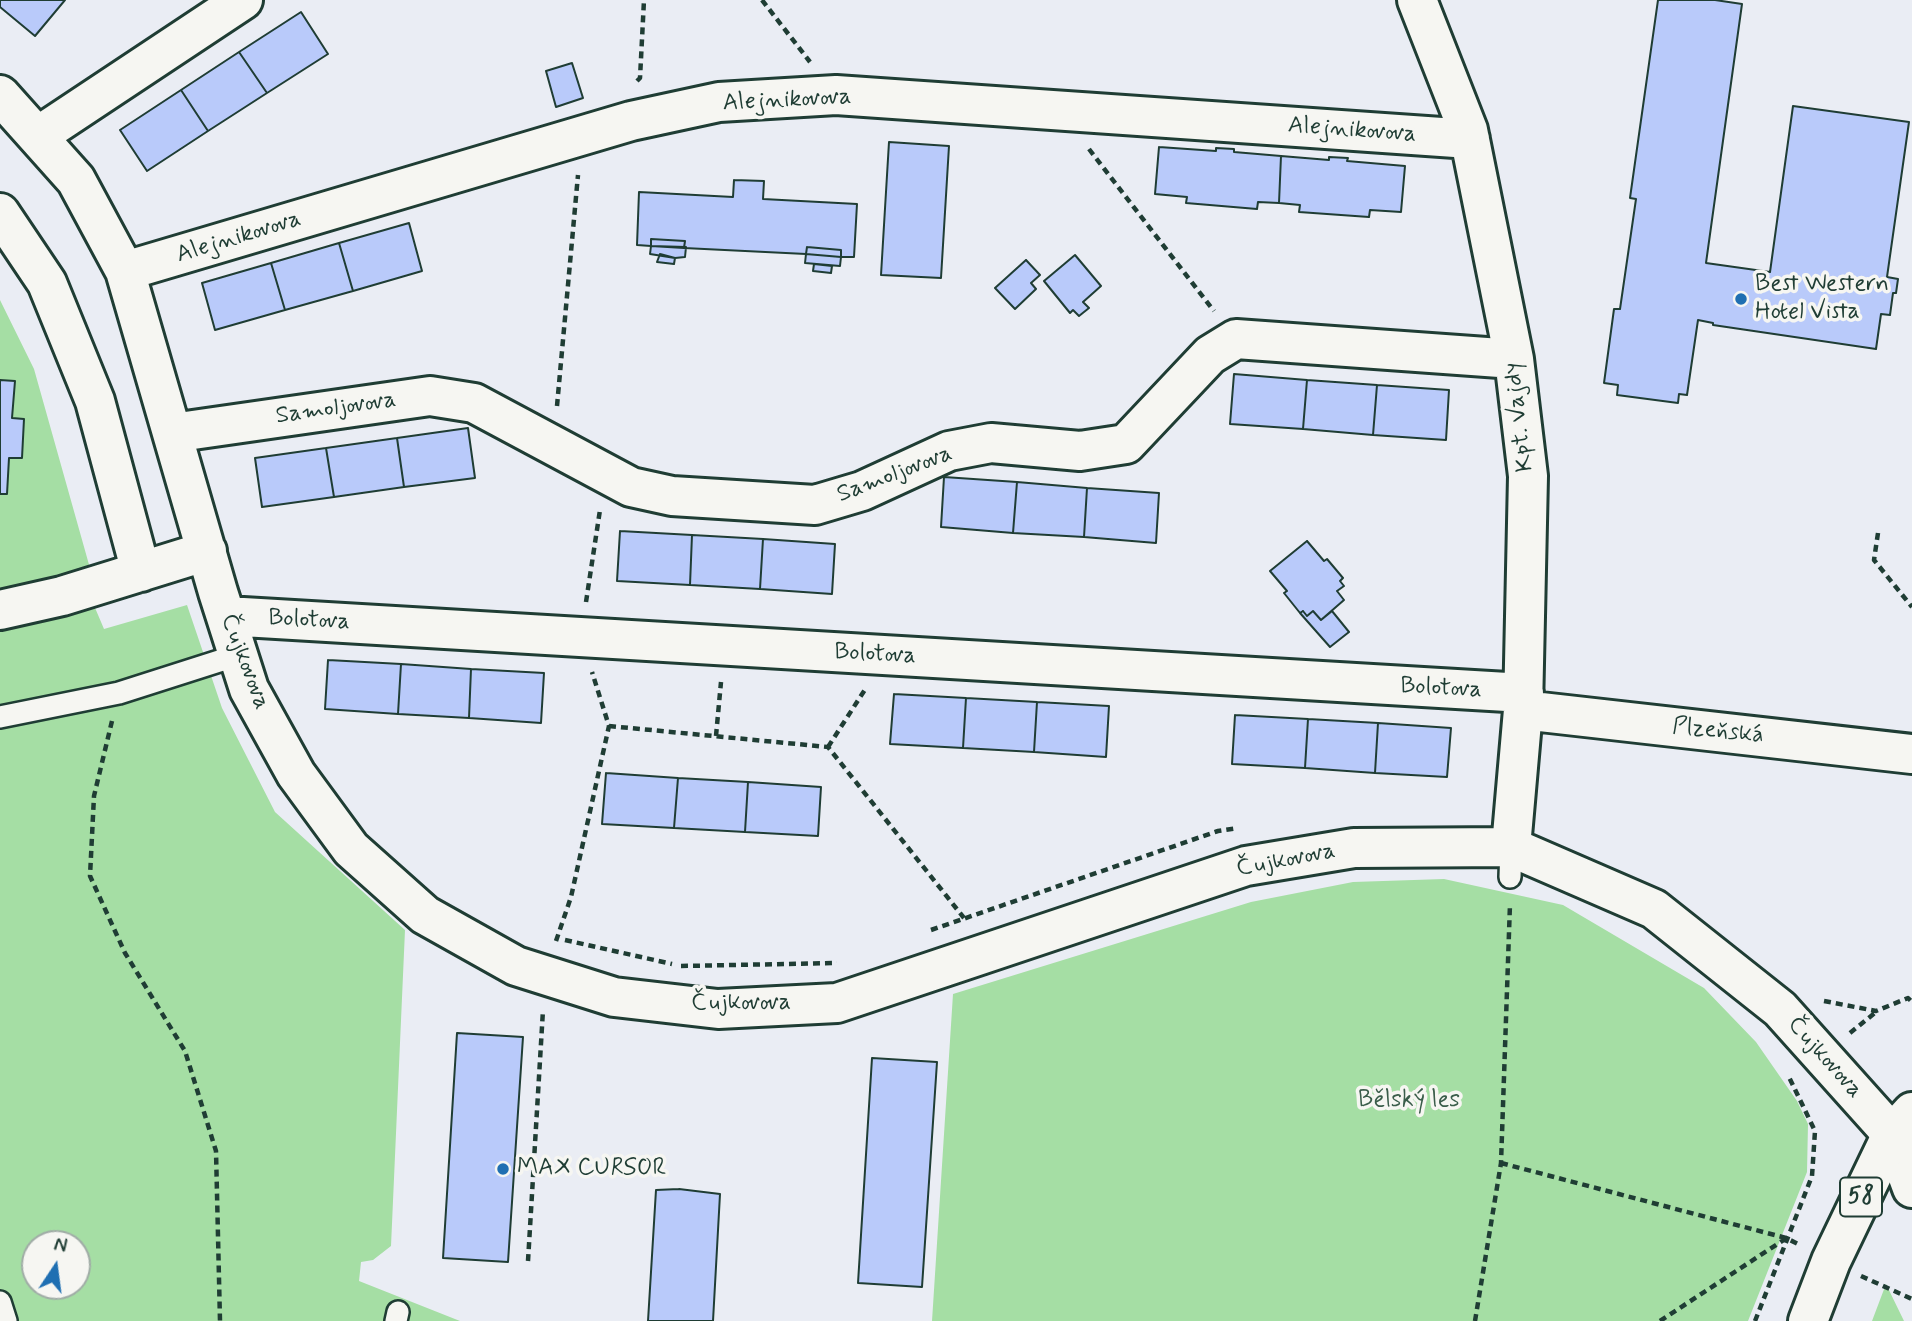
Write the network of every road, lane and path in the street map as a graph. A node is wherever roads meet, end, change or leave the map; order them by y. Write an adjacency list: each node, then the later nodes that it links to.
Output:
1 (243, 0): 9 (street)
2 (644, 0): 8 (path)
3 (762, 0): 6 (path)
4 (1417, 0): 10 (street, Kpt. Vajdy)
5 (0, 95): 9 (street, Čujkovova)
6 (836, 95): 7 (street, Alejnikovova); 8 (street, Alejnikovova)
7 (1060, 111): 10 (street, Alejnikovova); 13 (path)
8 (592, 133): 12 (street, Alejnikovova); 16 (path)
9 (38, 136): 12 (street, Čujkovova)
10 (1470, 139): 14 (street, Kpt. Vajdy)
11 (0, 213): 20 (street)
12 (125, 271): 15 (street, Čujkovova)
13 (1236, 339): 14 (street); 17 (street, Samoljovova)
14 (1514, 359): 29 (street, Kpt. Vajdy)
15 (172, 433): 16 (street, Samoljovova); 19 (street, Čujkovova)
16 (553, 446): 17 (street, Samoljovova)
17 (605, 473): 24 (path)
18 (1878, 533): 21 (path)
19 (207, 551): 20 (street); 23 (street, Čujkovova)
20 (141, 572): 22 (street)
21 (1912, 607)
22 (0, 610)
23 (226, 616): 24 (street, Bolotova); 26 (street, Čujkovova)
24 (581, 637): 25 (street, Bolotova); 31 (path)
25 (724, 646): 27 (street, Bolotova); 32 (path)
26 (238, 655): 28 (lane); 41 (street, Čujkovova)
27 (887, 656): 29 (street, Bolotova); 33 (path)
28 (119, 693): 30 (lane); 50 (path)
29 (1523, 702): 34 (street, Plzeňská); 36 (street, Kpt. Vajdy)
30 (0, 717)
31 (609, 726): 32 (path); 39 (path)
32 (716, 736): 33 (path)
33 (828, 747): 37 (path)
34 (1912, 754)
35 (1245, 828): 37 (path)
36 (1511, 862): 41 (street, Čujkovova); 43 (street, Čujkovova); 44 (path)
37 (964, 918): 38 (path)
38 (926, 932)
39 (557, 939): 40 (path); 41 (path)
40 (849, 959)
41 (545, 975): 47 (path)
42 (1783, 1070): 46 (path)
43 (1902, 1123): 45 (street); 54 (street, 58)
44 (1501, 1163): 46 (path); 51 (path)
45 (1912, 1188)
46 (1786, 1238): 52 (path); 53 (path)
47 (528, 1261)
48 (0, 1302): 49 (lane)
49 (6, 1321)
50 (220, 1321)
51 (1475, 1321)
52 (1660, 1321)
53 (1755, 1321)
54 (1808, 1321)

